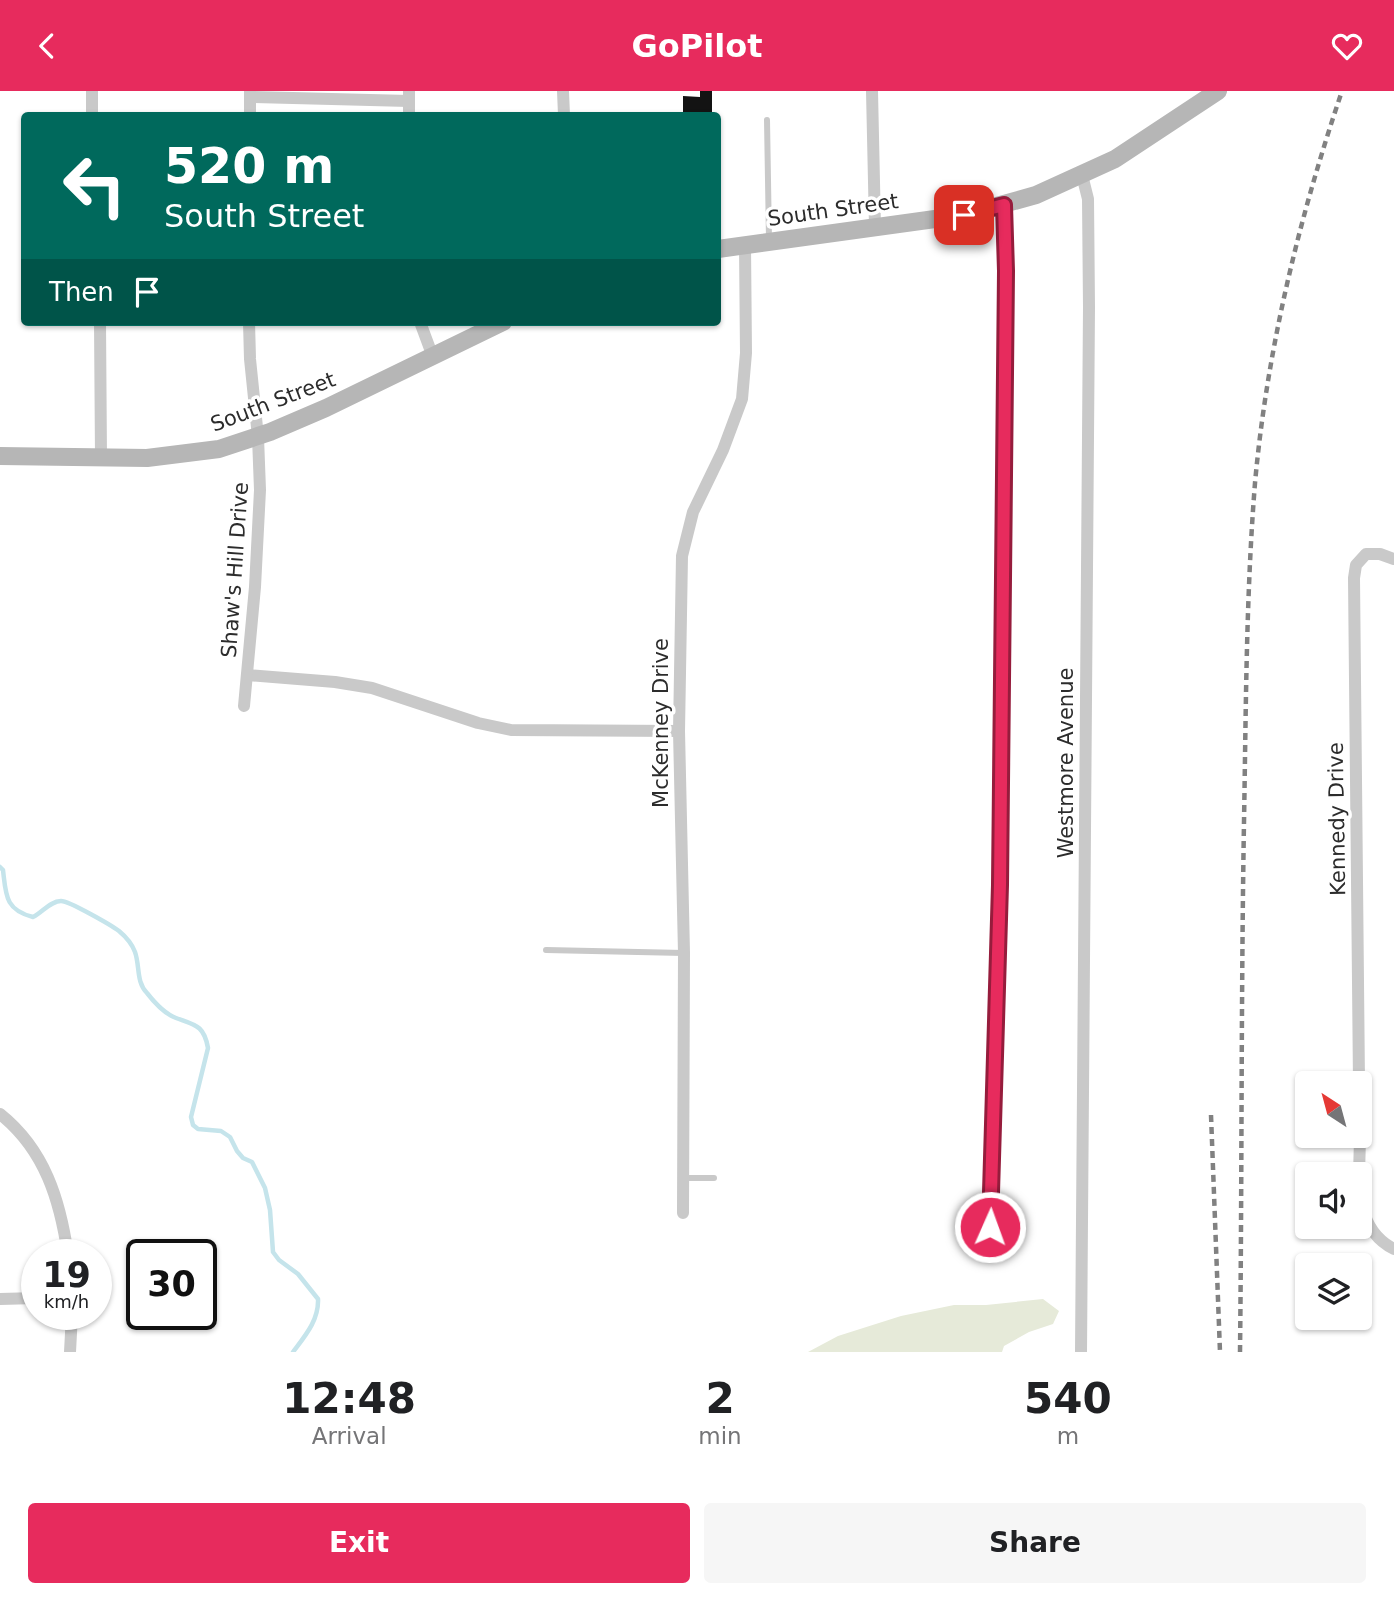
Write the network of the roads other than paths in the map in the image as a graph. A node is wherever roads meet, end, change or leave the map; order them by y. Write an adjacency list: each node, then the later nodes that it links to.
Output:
1 (92, 91): 7 (street)
2 (563, 91): 9 (street)
3 (872, 91): 13 (street)
4 (1218, 91): 11 (street, South Street)
5 (250, 94): 6 (street); 8 (street)
6 (409, 96)
7 (92, 112)
8 (250, 112)
9 (564, 112)
10 (767, 120): 14 (lane)
11 (1082, 175): 12 (street, South Street); 44 (street, Westmore Avenue)
12 (1004, 205): 13 (street, South Street); 37 (street)
13 (875, 227): 14 (street, South Street)
14 (769, 242): 15 (street, South Street)
15 (746, 245): 16 (street, South Street); 28 (street, McKenney Drive)
16 (721, 249)
17 (100, 326): 24 (street)
18 (249, 326): 22 (street, Shaw's Hill Drive)
19 (421, 326): 21 (street)
20 (495, 326): 21 (street, South Street)
21 (433, 357): 22 (street, South Street)
22 (258, 437): 24 (street, South Street); 26 (street, Shaw's Hill Drive)
23 (0, 456): 24 (street, South Street)
24 (101, 458)
25 (1394, 559): 31 (street, Kennedy Drive)
26 (247, 675): 27 (street, Shaw's Hill Drive); 28 (street)
27 (244, 706)
28 (680, 731): 30 (street, McKenney Drive)
29 (546, 950): 30 (lane)
30 (684, 953): 34 (street, McKenney Drive)
31 (1359, 1071)
32 (0, 1114): 38 (street)
33 (1360, 1148): 39 (street)
34 (683, 1178): 35 (lane); 36 (street, McKenney Drive)
35 (713, 1178)
36 (683, 1213)
37 (994, 1232)
38 (65, 1239)
39 (1394, 1249)
40 (21, 1298): 41 (street)
41 (0, 1299)
42 (71, 1330): 43 (street)
43 (70, 1352)
44 (1081, 1352)

